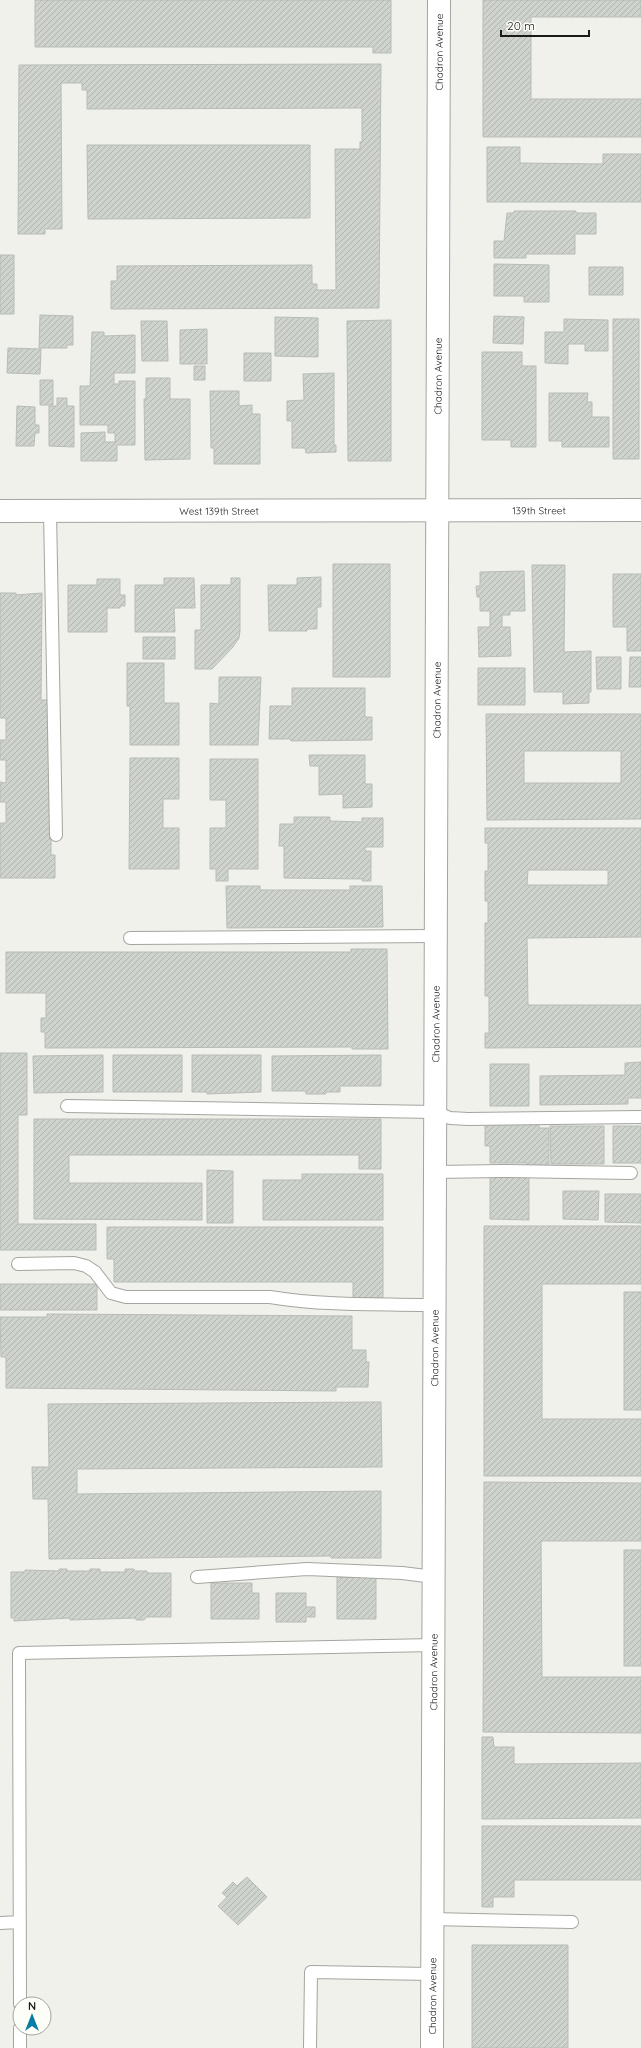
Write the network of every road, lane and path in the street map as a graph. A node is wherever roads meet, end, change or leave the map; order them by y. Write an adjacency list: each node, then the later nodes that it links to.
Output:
1 (439, 0): 5 (street, Chadron Avenue)
2 (641, 510): 5 (street, 139th Street)
3 (0, 511): 4 (street, West 139th Street)
4 (50, 511): 5 (street, West 139th Street); 6 (lane)
5 (437, 511): 7 (street, Chadron Avenue)
6 (56, 835)
7 (436, 936): 8 (lane); 10 (street, Chadron Avenue)
8 (130, 938)
9 (67, 1106): 10 (lane)
10 (435, 1112): 11 (lane); 12 (street, Chadron Avenue)
11 (641, 1117)
12 (435, 1172): 13 (lane); 15 (street, Chadron Avenue)
13 (631, 1174)
14 (18, 1264): 15 (lane)
15 (434, 1305): 17 (street, Chadron Avenue)
16 (196, 1577): 17 (lane)
17 (434, 1577): 18 (street, Chadron Avenue)
18 (434, 1645): 19 (street, Chadron Avenue); 20 (lane)
19 (431, 1919): 21 (lane); 23 (street, Chadron Avenue)
20 (20, 1922): 22 (lane); 24 (lane)
21 (572, 1922)
22 (0, 1923)
23 (431, 1974): 27 (lane); 28 (street, Chadron Avenue)
24 (20, 1996)
25 (20, 2036): 26 (lane)
26 (20, 2048)
27 (310, 2048)
28 (432, 2048)

